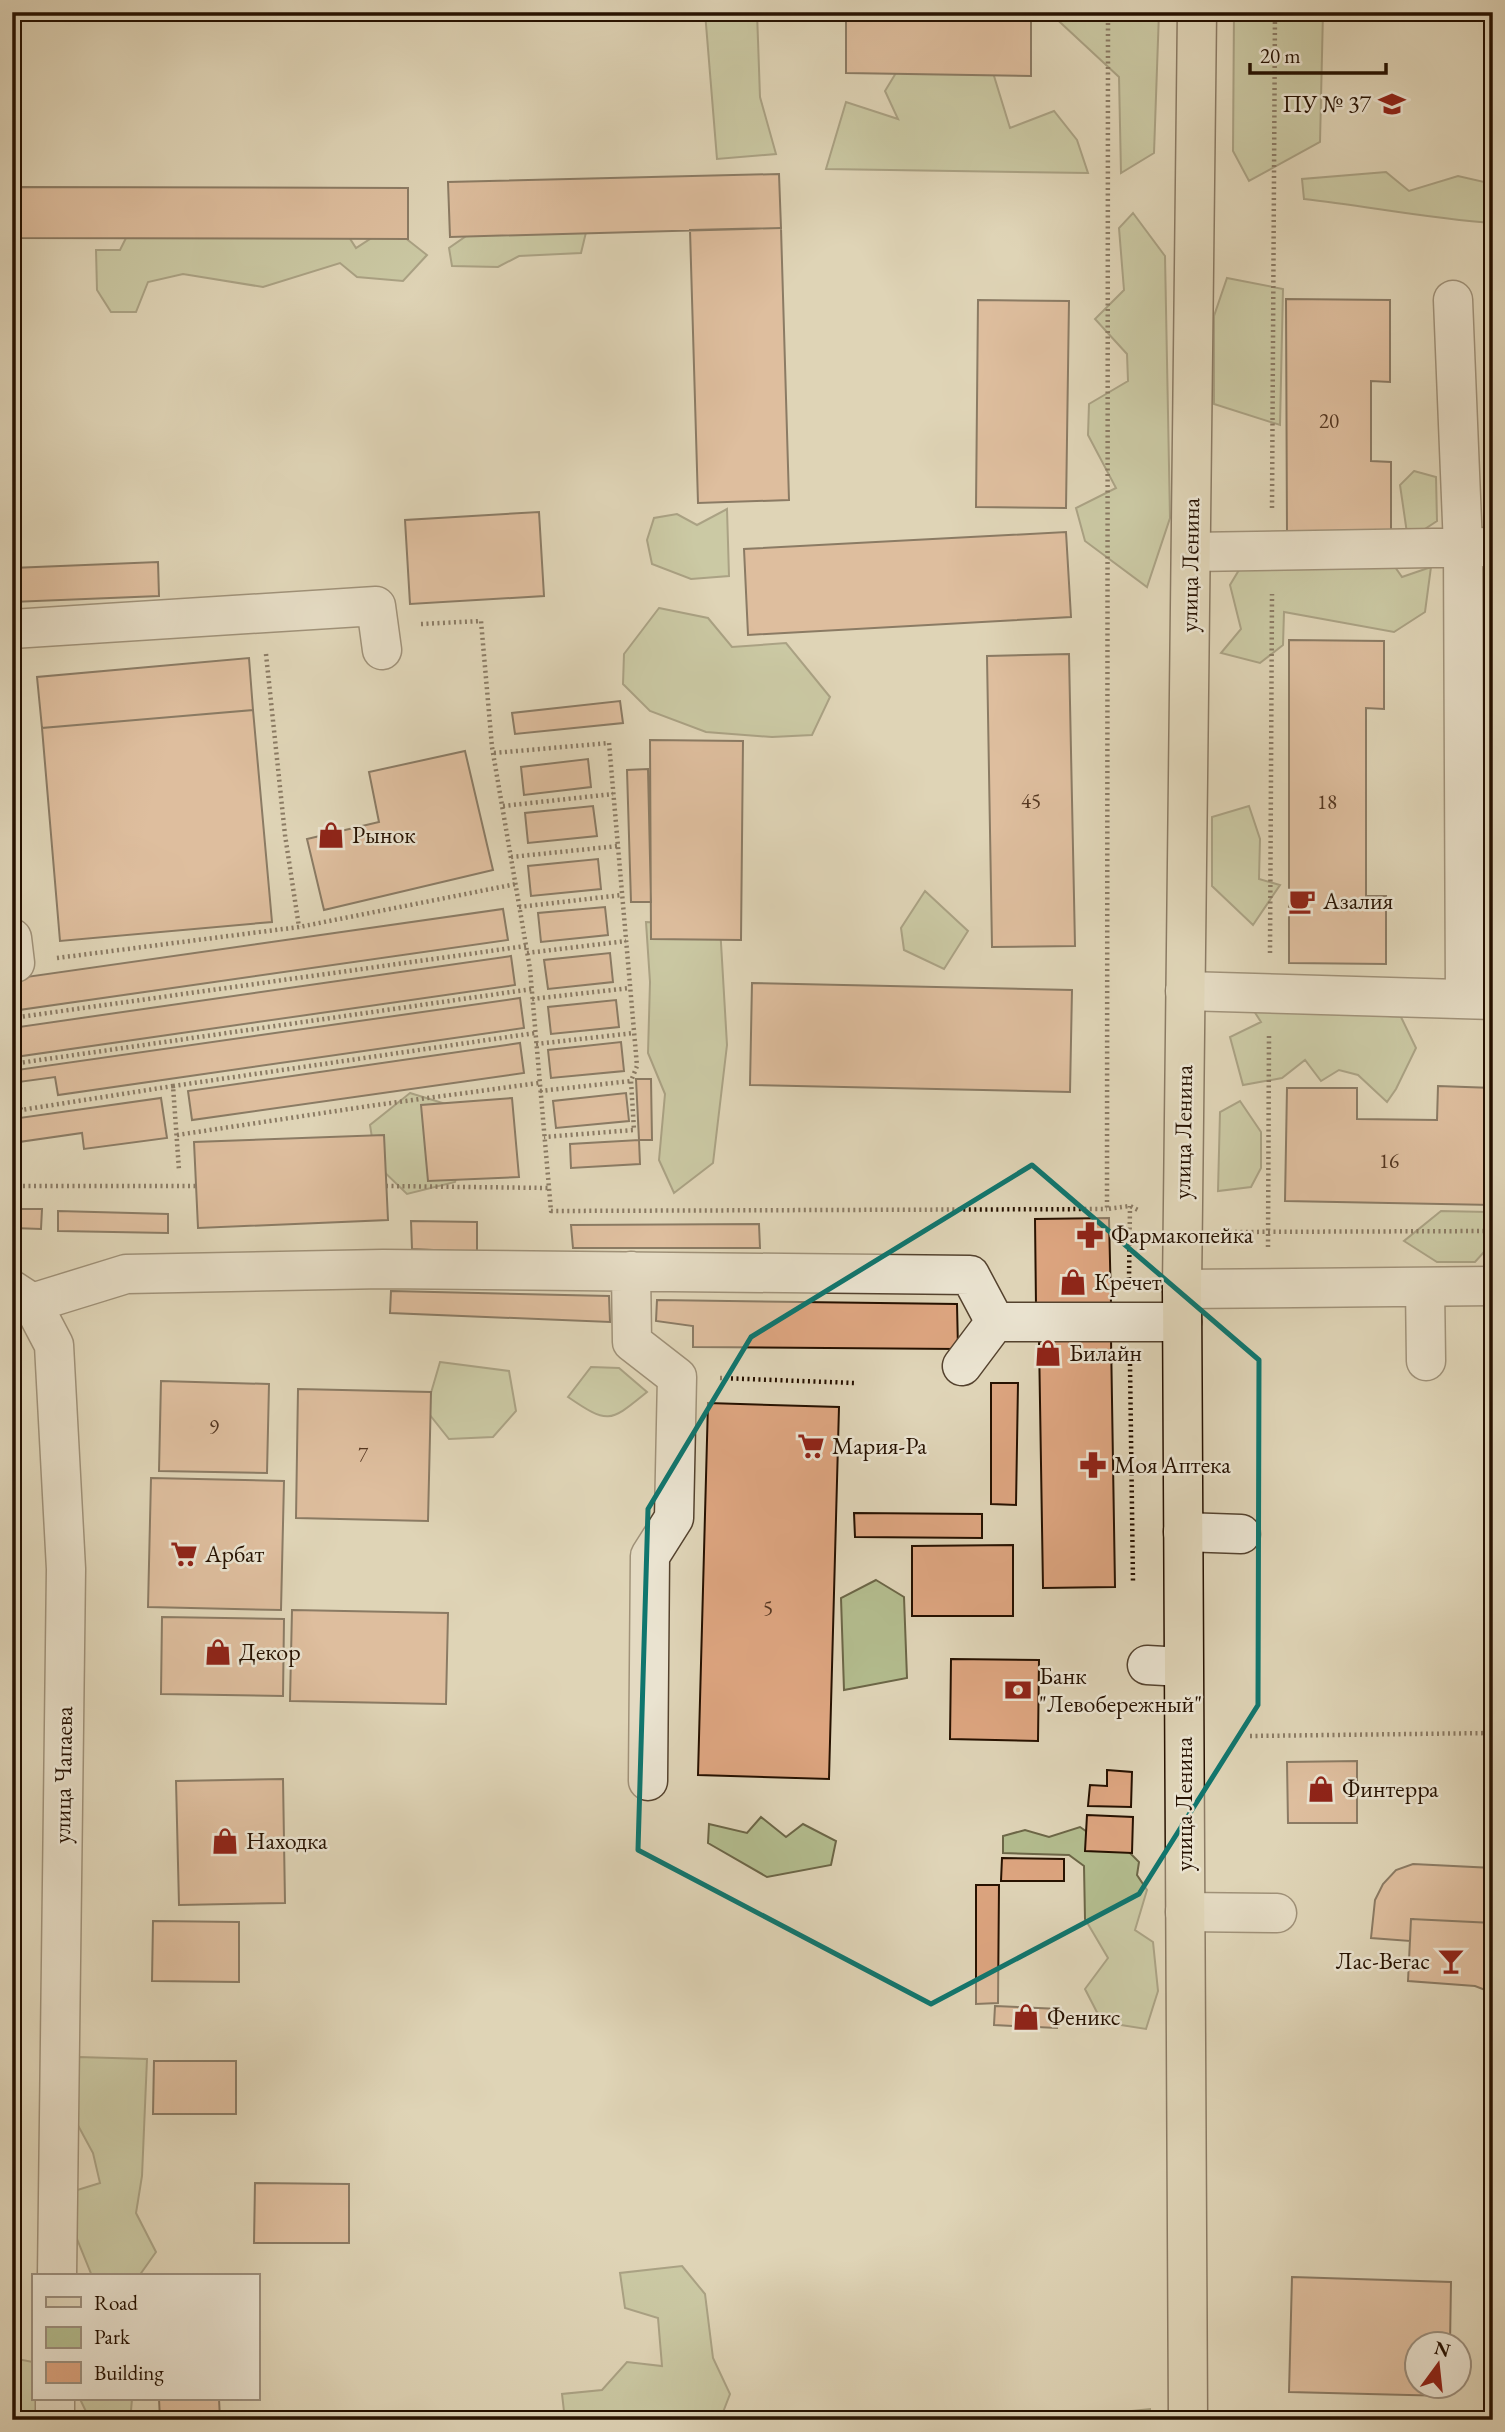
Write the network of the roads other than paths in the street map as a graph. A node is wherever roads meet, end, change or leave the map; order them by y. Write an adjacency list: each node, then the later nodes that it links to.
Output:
1 (1197, 12): 4 (main road, улица Ленина)
2 (1453, 300): 3 (street)
3 (1478, 547): 4 (street); 8 (street)
4 (1191, 552): 7 (main road, улица Ленина)
5 (12, 629): 6 (street)
6 (380, 639)
7 (1185, 991): 8 (street); 13 (main road, улица Ленина)
8 (1479, 999)
9 (631, 1271): 12 (street); 14 (street); 19 (street)
10 (1493, 1286): 11 (street)
11 (1425, 1287): 13 (street); 15 (street)
12 (22, 1297): 22 (street, улица Чапаева)
13 (1182, 1305): 14 (street); 17 (main road, улица Ленина)
14 (995, 1322): 16 (street)
15 (1426, 1361)
16 (962, 1366)
17 (1183, 1532): 18 (street); 20 (main road, улица Ленина)
18 (1241, 1535)
19 (648, 1781)
20 (1185, 1912): 21 (street); 25 (main road, улица Ленина)
21 (1277, 1913)
22 (57, 2274)
23 (55, 2400): 24 (street)
24 (55, 2420)
25 (1188, 2420)

